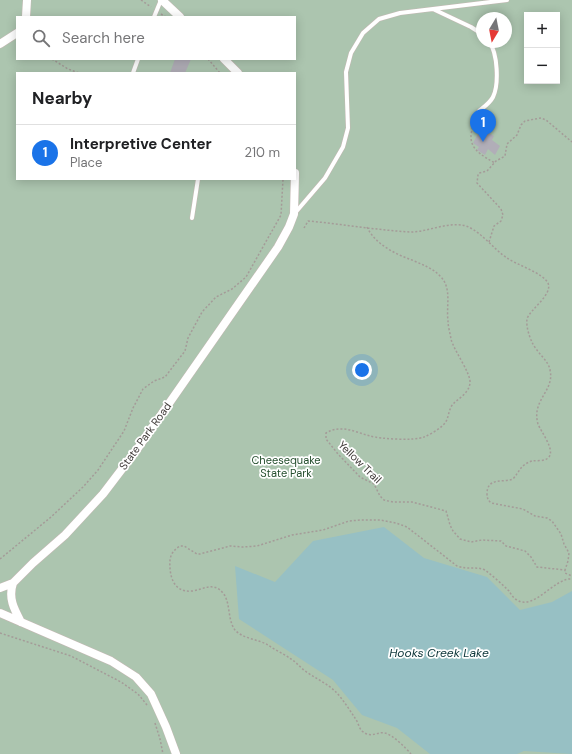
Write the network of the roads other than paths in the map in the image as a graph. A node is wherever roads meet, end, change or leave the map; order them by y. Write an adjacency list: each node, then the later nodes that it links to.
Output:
1 (27, 0): 5 (street)
2 (162, 0): 6 (lane); 7 (street)
3 (507, 0): 4 (lane)
4 (433, 9): 8 (lane); 19 (lane)
5 (26, 16)
6 (154, 16)
7 (179, 16)
8 (476, 30)
9 (16, 34): 10 (street)
10 (0, 44)
11 (493, 48): 16 (lane)
12 (138, 60): 14 (lane)
13 (225, 60): 15 (street)
14 (133, 72)
15 (237, 72)
16 (479, 111)
17 (198, 180): 20 (lane)
18 (293, 181): 19 (street)
19 (294, 214): 21 (street, State Park Road)
20 (192, 218)
21 (13, 583): 22 (street, State Park Road); 24 (street)
22 (0, 588)
23 (0, 613): 24 (street)
24 (21, 622): 25 (street)
25 (176, 754)

